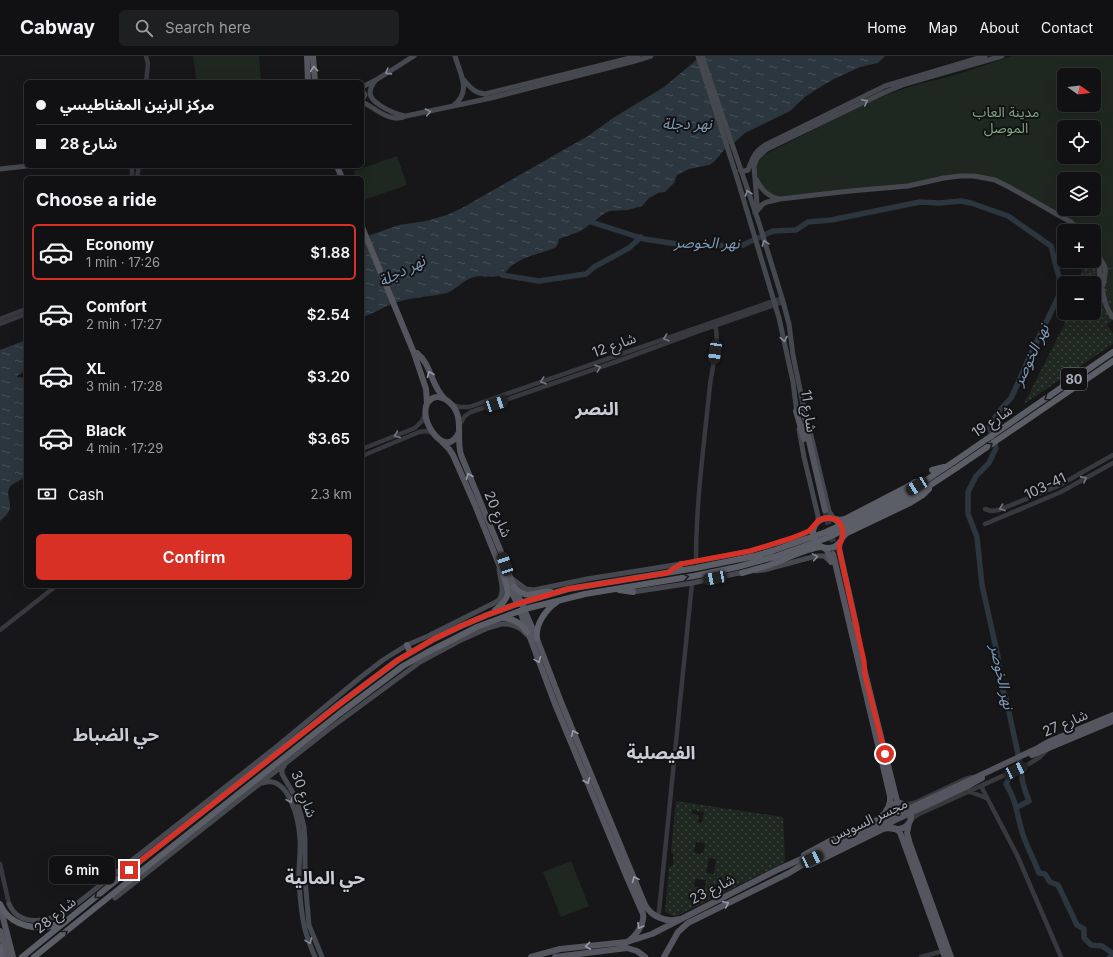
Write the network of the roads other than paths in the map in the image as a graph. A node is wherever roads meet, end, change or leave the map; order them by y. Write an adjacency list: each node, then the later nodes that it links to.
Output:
1 (146, 56): 13 (street)
2 (306, 56): 14 (main road)
3 (313, 56): 15 (main road, one-way to 3)
4 (414, 56): 16 (main road, one-way to 16)
5 (455, 56): 12 (main road)
6 (638, 56): 18 (main road)
7 (651, 56): 18 (main road)
8 (698, 56): 24 (main road)
9 (702, 56): 24 (main road)
10 (985, 56): 22 (main road)
11 (1000, 56): 22 (main road, one-way to 11)
12 (462, 78): 18 (main road); 20 (main road)
13 (146, 80)
14 (308, 80)
15 (316, 80)
16 (376, 80): 17 (main road); 21 (main road)
17 (364, 88)
18 (490, 95): 20 (main road)
19 (364, 102): 21 (main road)
20 (451, 107): 21 (main road, one-way to 20)
21 (406, 116)
22 (808, 127): 24 (main road); 26 (main road)
23 (24, 166): 25 (main road)
24 (737, 168): 28 (main road, شارع 11, one-way to 24); 33 (main road, شارع 11)
25 (0, 169)
26 (754, 176): 27 (main road); 28 (main road)
27 (780, 199): 28 (main road); 29 (main road)
28 (755, 214): 32 (main road, شارع 11, one-way to 28)
29 (1073, 224)
30 (364, 232): 42 (main road)
31 (1101, 262): 36 (main road)
32 (783, 300): 33 (street, شارع 12); 50 (main road, شارع 11)
33 (774, 303): 38 (street, شارع 12); 51 (main road, شارع 11, one-way to 51)
34 (24, 310): 37 (street)
35 (24, 315): 39 (street)
36 (1113, 317)
37 (0, 319)
38 (715, 323): 40 (street, شارع 12, one-way to 40); 43 (street, شارع 12); 79 (street)
39 (0, 324)
40 (631, 350): 43 (street); 45 (street, شارع 12)
41 (1113, 352): 49 (highway, شارع 19 / 80, one-way to 49)
42 (414, 353): 46 (main road, one-way to 42); 47 (main road)
43 (633, 356): 45 (street, شارع 12, one-way to 43)
44 (1113, 361): 49 (highway, شارع 19 / 80)
45 (566, 376): 48 (street, شارع 12, one-way to 48); 53 (street, شارع 12)
46 (444, 399): 47 (main road); 48 (main road)
47 (427, 404): 52 (main road)
48 (452, 405): 53 (main road)
49 (1037, 409): 61 (highway, شارع 19)
50 (804, 410): 69 (main road)
51 (796, 411): 69 (main road)
52 (426, 412): 55 (main road); 57 (street, one-way to 57)
53 (460, 424): 54 (main road)
54 (459, 432): 56 (main road); 83 (main road, شارع 20, one-way to 54)
55 (433, 433): 56 (main road); 58 (street)
56 (441, 441): 78 (main road, شارع 20)
57 (364, 449)
58 (364, 455)
59 (1113, 455): 66 (street)
60 (1113, 463): 68 (street, 103-41, one-way to 60)
61 (957, 464): 62 (highway, شارع 19); 64 (highway, شارع 19)
62 (949, 465): 63 (highway); 67 (highway, شارع 19)
63 (932, 470)
64 (937, 480): 67 (highway, شارع 19); 74 (highway)
65 (915, 482): 71 (highway)
66 (1020, 502): 68 (street); 70 (street, one-way to 70)
67 (883, 508): 76 (highway, bridge)
68 (1022, 508): 73 (street, 103-41)
69 (823, 509): 71 (main road); 72 (main road)
70 (985, 510)
71 (835, 519): 72 (highway); 74 (highway)
72 (815, 524): 75 (highway); 79 (main road)
73 (985, 524)
74 (841, 540): 75 (highway); 77 (main road)
75 (823, 548): 77 (main road); 82 (highway)
76 (773, 554): 81 (highway, شارع 28); 87 (highway, شارع 28, one-way to 76)
77 (834, 558): 82 (main road, one-way to 77); 101 (main road); 101 (main road)
78 (497, 559): 83 (main road, شارع 20); 98 (main road)
79 (696, 561): 80 (main road)
80 (681, 564): 81 (highway); 83 (main road)
81 (667, 573): 89 (highway, شارع 28)
82 (742, 573): 84 (main road)
83 (507, 577): 85 (main road, شارع 20); 91 (main road, شارع 20); 93 (highway)
84 (692, 583): 88 (main road); 129 (street)
85 (514, 587): 89 (highway); 91 (main road, شارع 20)
86 (53, 588): 95 (street)
87 (615, 589): 88 (highway); 90 (highway, شارع 28)
88 (633, 592)
89 (556, 593): 91 (highway, شارع 28)
90 (562, 599): 92 (highway, شارع 28); 97 (highway)
91 (519, 603): 92 (main road); 93 (highway, شارع 28)
92 (522, 610): 94 (highway, شارع 28); 96 (main road); 97 (main road)
93 (487, 615): 99 (highway, شارع 28)
94 (501, 618): 96 (highway); 100 (highway, شارع 28)
95 (0, 630)
96 (527, 632): 97 (main road)
97 (534, 641): 100 (main road); 129 (main road, one-way to 97); 132 (main road, one-way to 132)
98 (407, 645): 99 (highway); 106 (main road)
99 (410, 652): 102 (highway, شارع 28)
100 (415, 662): 103 (highway, شارع 28); 107 (main road)
101 (863, 677): 116 (main road); 118 (main road)
102 (334, 708): 103 (highway); 106 (highway, شارع 28)
103 (339, 714): 107 (highway, شارع 28)
104 (1113, 716): 109 (main road, شارع 27)
105 (1113, 721): 108 (main road, شارع 27)
106 (294, 737): 117 (highway, شارع 28)
107 (302, 747): 110 (main road); 119 (highway, شارع 28)
108 (1049, 749): 109 (main road, شارع 27); 112 (street)
109 (1027, 755): 111 (main road)
110 (290, 760): 113 (main road); 143 (main road, شارع 30)
111 (986, 774): 114 (main road); 116 (street)
112 (986, 783): 114 (street); 115 (street)
113 (260, 784): 119 (main road); 142 (main road, شارع 30, one-way to 142)
114 (967, 787): 115 (street); 120 (street); 122 (main road, مجسر السويس, bridge)
115 (988, 799): 150 (street)
116 (902, 804): 118 (main road); 120 (main road)
117 (207, 805): 126 (main road); 128 (highway, شارع 28, one-way to 128)
118 (887, 810): 121 (main road); 124 (main road)
119 (215, 816): 135 (highway, شارع 28, one-way to 119)
120 (909, 823): 121 (main road); 149 (main road)
121 (894, 829): 125 (main road); 136 (main road)
122 (811, 857): 124 (main road, مجسر السويس); 125 (main road, مجسر السويس)
123 (0, 864): 126 (street)
124 (777, 870): 130 (main road, شارع 23)
125 (779, 878): 147 (main road, شارع 23, one-way to 125)
126 (9, 904)
127 (0, 905): 128 (highway); 139 (main road)
128 (74, 915): 140 (highway, شارع 28)
129 (655, 915): 130 (main road)
130 (678, 919): 132 (main road, شارع 23)
131 (0, 931): 138 (main road)
132 (627, 942): 134 (main road, شارع 23, one-way to 134)
133 (0, 947): 137 (highway)
134 (561, 952): 144 (main road); 145 (main road); 146 (main road)
135 (39, 954): 141 (highway, شارع 28)
136 (944, 954): 148 (street)
137 (1, 957)
138 (7, 957)
139 (13, 957)
140 (22, 957)
141 (34, 957)
142 (315, 957)
143 (322, 957)
144 (531, 957)
145 (555, 957)
146 (645, 957)
147 (664, 957)
148 (921, 957)
149 (951, 957)
150 (1061, 957)

